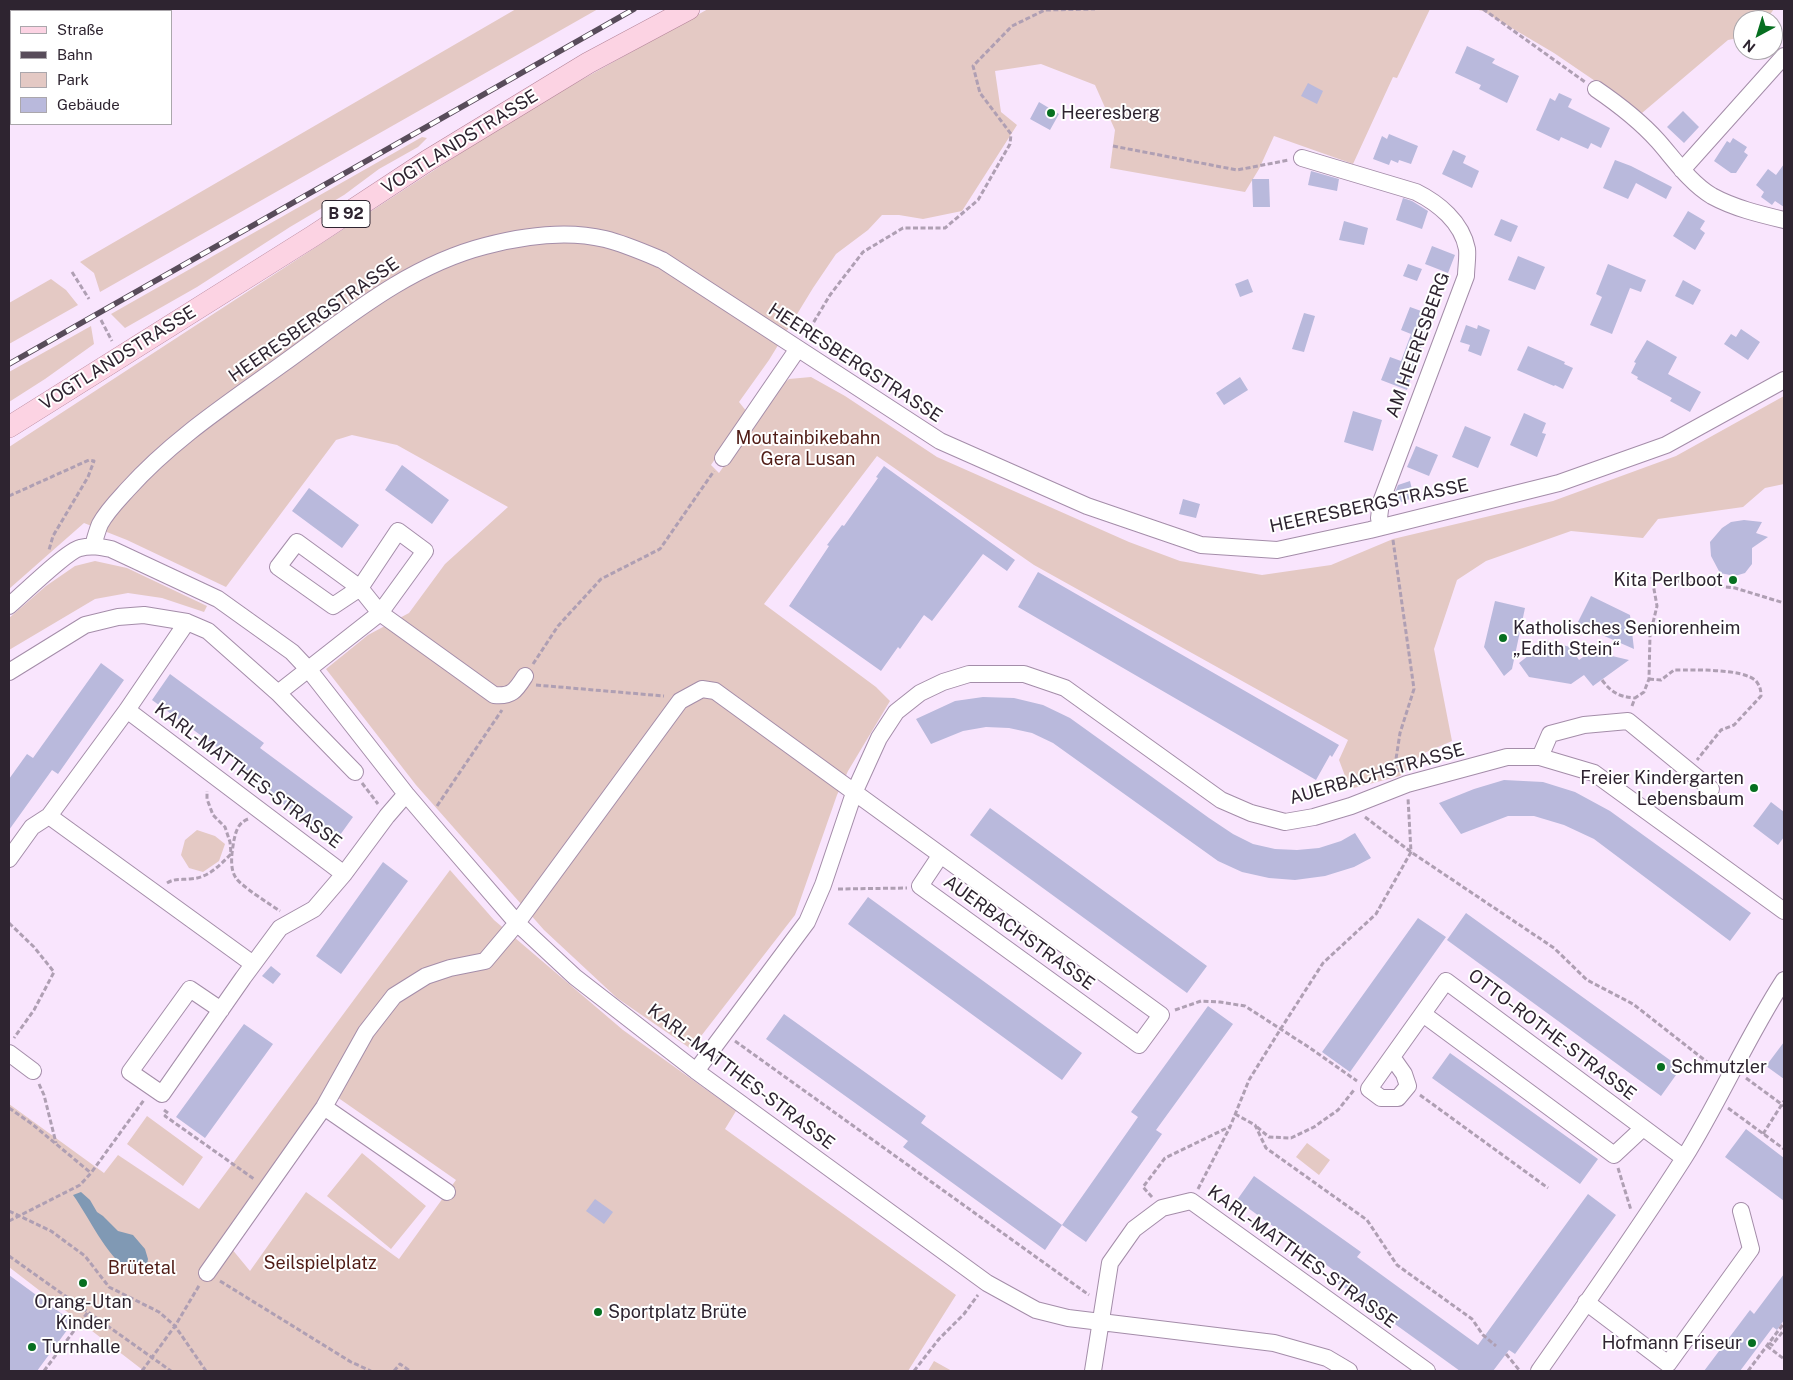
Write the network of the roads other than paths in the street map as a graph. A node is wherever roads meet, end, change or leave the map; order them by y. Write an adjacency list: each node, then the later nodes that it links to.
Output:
1 (689, 9): 9 (main road, VOGTLANDSTRASSE / B 92)
2 (1784, 56): 5 (street)
3 (1596, 90): 5 (street)
4 (1302, 158): 11 (street, AM HEERESBERG)
5 (1682, 170): 6 (street)
6 (1784, 220)
7 (797, 350): 10 (street); 11 (street, HEERESBERGSTRASSE); 12 (street, HEERESBERGSTRASSE)
8 (1784, 380): 11 (street, HEERESBERGSTRASSE)
9 (9, 427)
10 (723, 458)
11 (1385, 526)
12 (93, 546): 14 (street); 17 (street, KARL-MATTHES-STRASSE)
13 (360, 588): 13 (street); 15 (street); 15 (street)
14 (9, 606)
15 (380, 613): 17 (street); 19 (street)
16 (187, 622): 18 (street); 20 (street); 21 (street, KARL-MATTHES-STRASSE)
17 (309, 670): 20 (street); 26 (street, KARL-MATTHES-STRASSE)
18 (9, 672)
19 (523, 680)
20 (278, 693): 23 (street)
21 (127, 710): 27 (street, KARL-MATTHES-STRASSE); 30 (street, KARL-MATTHES-STRASSE)
22 (1540, 757): 24 (street); 25 (street, AUERBACHSTRASSE); 31 (street, AUERBACHSTRASSE)
23 (354, 772)
24 (1711, 789)
25 (854, 793): 28 (street, AUERBACHSTRASSE); 32 (street); 40 (street, AUERBACHSTRASSE)
26 (406, 794): 30 (street, KARL-MATTHES-STRASSE); 32 (street, KARL-MATTHES-STRASSE)
27 (49, 816): 29 (street, KARL-MATTHES-STRASSE); 33 (street)
28 (940, 856): 28 (street, AUERBACHSTRASSE)
29 (9, 859)
30 (344, 874): 33 (street, KARL-MATTHES-STRASSE)
31 (1784, 911)
32 (517, 923): 40 (street, KARL-MATTHES-STRASSE); 41 (street)
33 (253, 964): 35 (street, KARL-MATTHES-STRASSE)
34 (1784, 980): 43 (street)
35 (221, 1010): 35 (street, KARL-MATTHES-STRASSE)
36 (1423, 1014): 38 (street, OTTO-ROTHE-STRASSE); 42 (street); 42 (street, OTTO-ROTHE-STRASSE)
37 (9, 1053): 39 (street)
38 (1392, 1057): 38 (street, OTTO-ROTHE-STRASSE)
39 (33, 1071)
40 (696, 1071): 48 (street, KARL-MATTHES-STRASSE)
41 (324, 1107): 44 (street); 46 (street)
42 (1643, 1128): 43 (street, OTTO-ROTHE-STRASSE)
43 (1684, 1158): 47 (street)
44 (447, 1192)
45 (1741, 1211): 47 (street)
46 (207, 1273)
47 (1586, 1302): 52 (street)
48 (1101, 1322): 49 (street, KARL-MATTHES-STRASSE); 50 (street, KARL-MATTHES-STRASSE); 51 (street, KARL-MATTHES-STRASSE)
49 (1092, 1371)
50 (1349, 1371)
51 (1427, 1371)
52 (1539, 1371)

